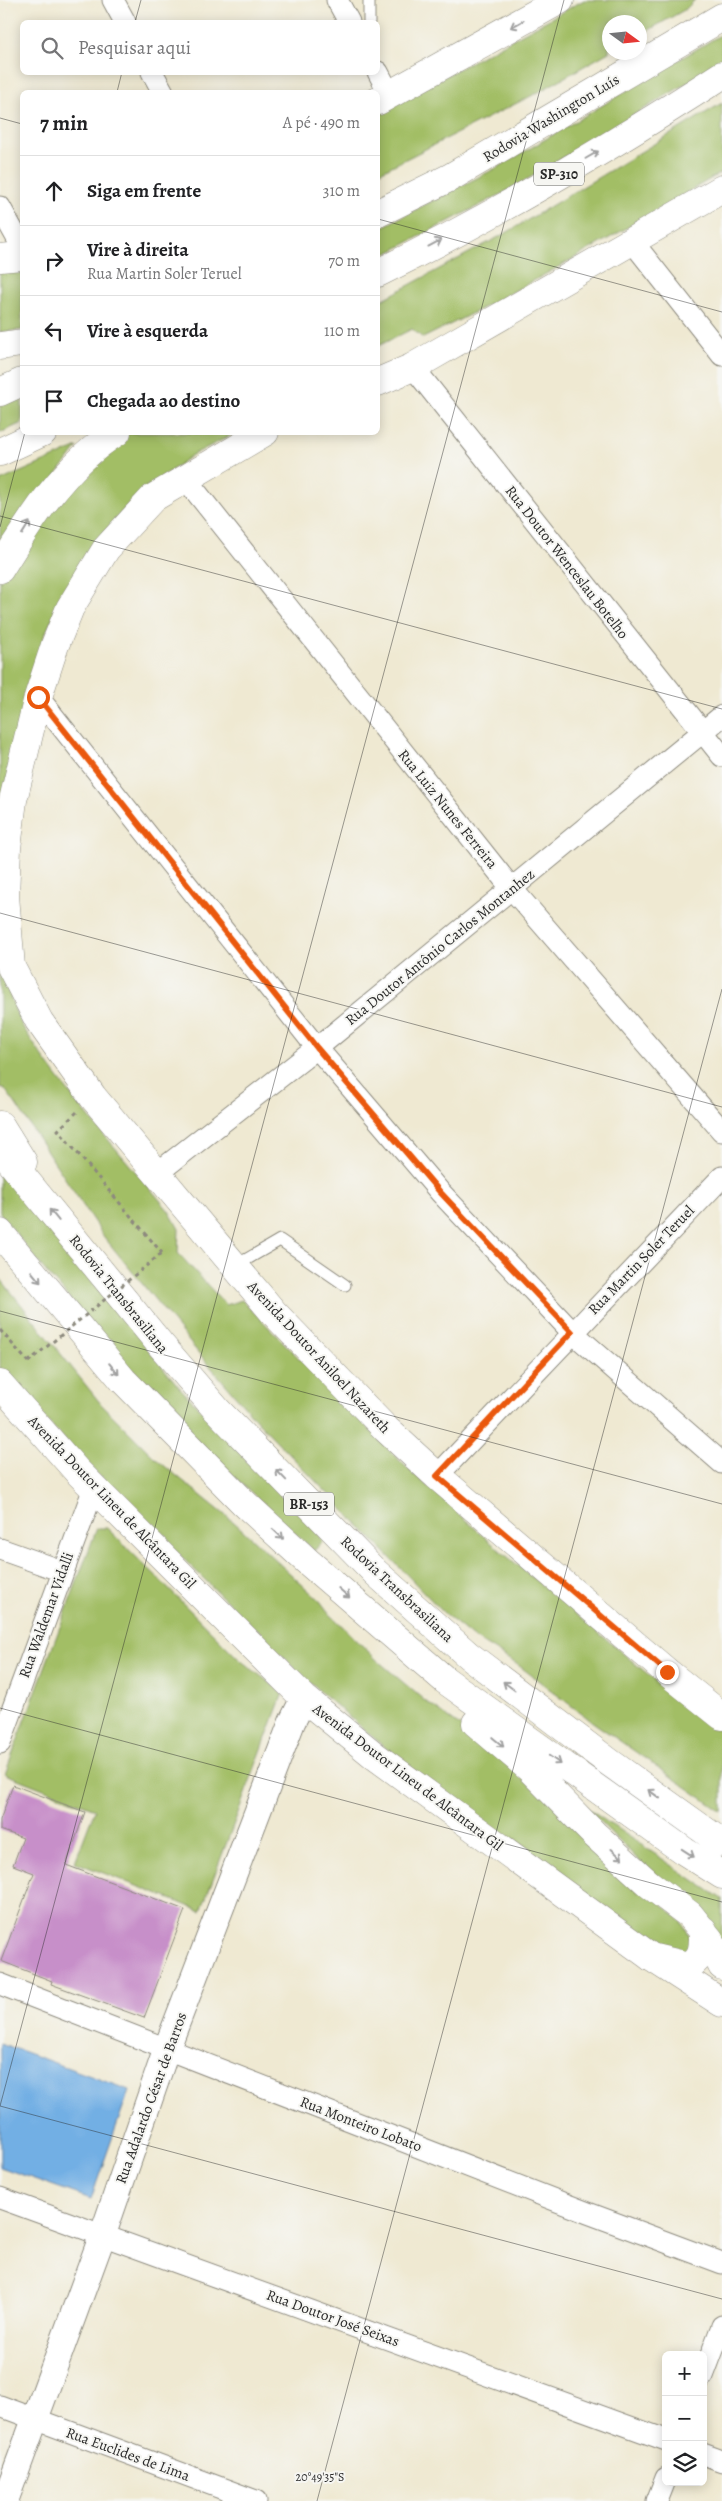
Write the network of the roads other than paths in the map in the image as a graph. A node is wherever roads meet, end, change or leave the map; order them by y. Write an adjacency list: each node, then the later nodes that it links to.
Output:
1 (113, 0): 7 (street)
2 (337, 0): 8 (street)
3 (370, 0): 9 (lane)
4 (558, 0): 13 (main road, one-way to 13)
5 (714, 0): 10 (main road)
6 (722, 17): 10 (main road, Rodovia Washington Luís)
7 (124, 20)
8 (348, 20)
9 (369, 20)
10 (630, 70): 17 (main road, Rodovia Washington Luís)
11 (154, 75): 14 (street)
12 (722, 76): 22 (main road, SP-310, one-way to 12)
13 (382, 89)
14 (162, 90)
15 (722, 189): 18 (main road)
16 (0, 207): 19 (street)
17 (380, 212)
18 (632, 241): 25 (street); 26 (main road)
19 (20, 243)
20 (20, 256): 21 (main road)
21 (0, 258)
22 (380, 272)
23 (20, 343): 24 (main road)
24 (0, 346)
25 (722, 354)
26 (414, 367): 27 (main road); 38 (street, Rua Doutor Wenceslau Botelho)
27 (380, 381)
28 (20, 383): 29 (main road)
29 (0, 392)
30 (36, 435): 33 (main road)
31 (114, 435): 35 (main road, one-way to 31)
32 (260, 435): 34 (main road, Avenida Doutor Aniloel Nazareth)
33 (0, 452)
34 (184, 478): 36 (main road, Avenida Doutor Aniloel Nazareth); 40 (street, Rua Luiz Nunes Ferreira)
35 (0, 570)
36 (38, 697): 41 (street); 45 (main road, Avenida Doutor Aniloel Nazareth)
37 (722, 716): 38 (street, Rua Doutor Antônio Carlos Montanhez)
38 (702, 732): 39 (street, Rua Doutor Wenceslau Botelho); 40 (street, Rua Doutor Antônio Carlos Montanhez)
39 (722, 756)
40 (512, 889): 41 (street, Rua Doutor Antônio Carlos Montanhez); 43 (street, Rua Luiz Nunes Ferreira)
41 (317, 1048): 45 (street, Rua Doutor Antônio Carlos Montanhez); 51 (street)
42 (0, 1125): 47 (main road)
43 (722, 1131)
44 (0, 1149): 47 (main road, Rodovia Transbrasiliana / BR-153)
45 (156, 1174): 49 (main road, Avenida Doutor Aniloel Nazareth)
46 (722, 1176): 51 (street, Rua Martin Soler Teruel)
47 (33, 1189): 62 (main road, Rodovia Transbrasiliana / BR-153, one-way to 47)
48 (2, 1237): 58 (main road, BR-153, one-way to 58)
49 (236, 1266): 50 (lane); 54 (main road, Avenida Doutor Aniloel Nazareth)
50 (345, 1285)
51 (572, 1332): 53 (street); 54 (street, Rua Martin Soler Teruel)
52 (0, 1384): 55 (main road, Avenida Doutor Lineu de Alcântara Gil)
53 (722, 1462)
54 (437, 1476): 60 (main road, Avenida Doutor Aniloel Nazareth)
55 (94, 1488): 57 (street, Rua Waldemar Vidalli); 59 (main road, Avenida Doutor Lineu de Alcântara Gil)
56 (0, 1549): 57 (street)
57 (62, 1571): 61 (street, Rua Waldemar Vidalli)
58 (444, 1680): 63 (main road, BR-153, one-way to 63); 64 (main road, one-way to 64)
59 (304, 1698): 65 (main road, Avenida Doutor Lineu de Alcântara Gil); 69 (street, Rua Adalardo César de Barros)
60 (722, 1716)
61 (0, 1743)
62 (722, 1843)
63 (722, 1875)
64 (703, 1930): 65 (main road); 66 (main road)
65 (651, 1957): 68 (main road, Avenida Doutor Lineu de Alcântara Gil)
66 (722, 1966)
67 (0, 1984): 69 (street, Rua Monteiro Lobato)
68 (722, 2003)
69 (167, 2048): 71 (street, Rua Adalardo César de Barros); 72 (street, Rua Monteiro Lobato)
70 (0, 2198): 71 (street, Rua Doutor José Seixas)
71 (103, 2234): 76 (street, Rua Adalardo César de Barros); 77 (street, Rua Doutor José Seixas)
72 (722, 2262)
73 (722, 2326): 74 (street)
74 (707, 2365)
75 (0, 2406): 76 (street, Rua Euclides de Lima)
76 (36, 2419): 81 (street, Rua Adalardo César de Barros); 82 (street, Rua Euclides de Lima)
77 (662, 2439)
78 (707, 2455): 79 (street)
79 (722, 2461)
80 (663, 2486): 83 (street)
81 (5, 2501)
82 (256, 2501)
83 (657, 2501)

